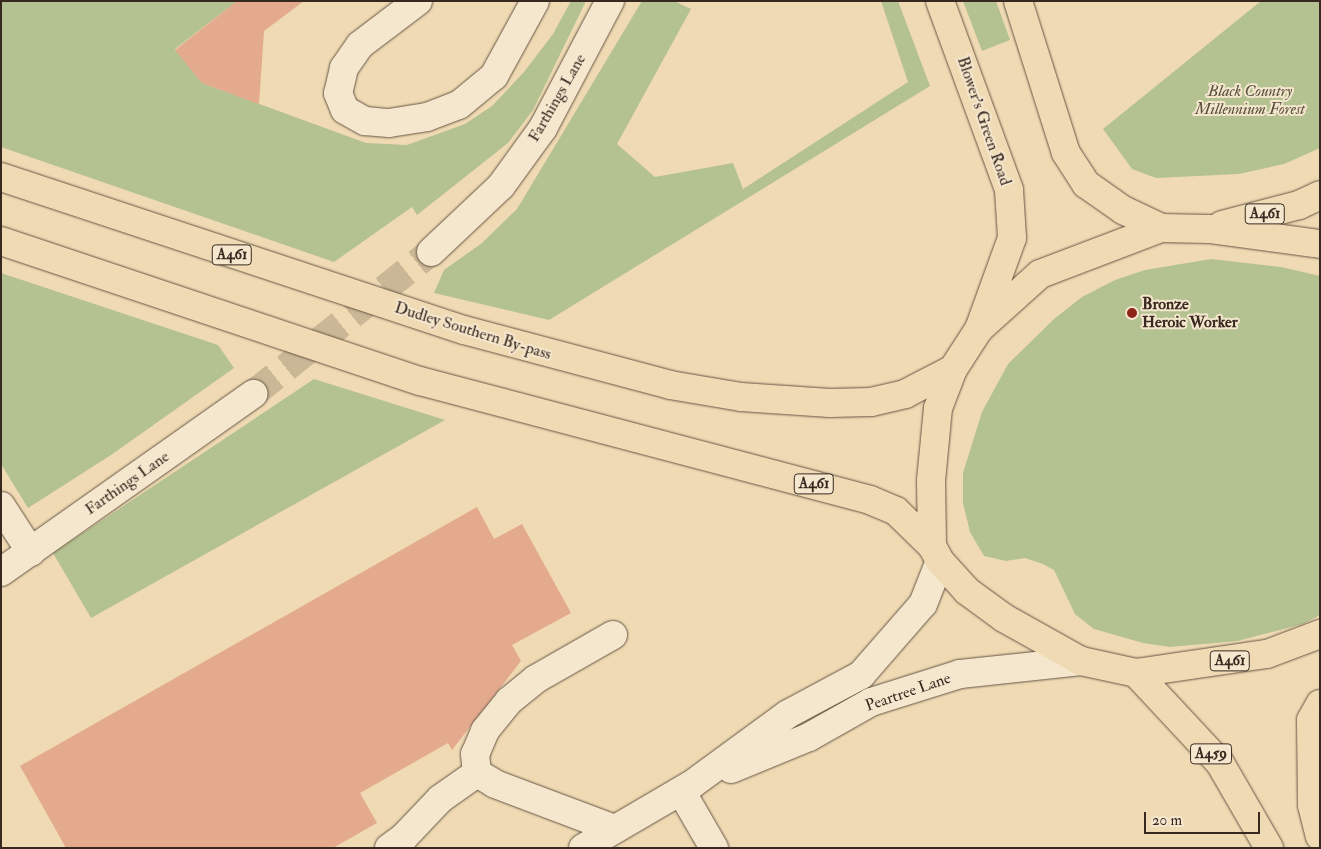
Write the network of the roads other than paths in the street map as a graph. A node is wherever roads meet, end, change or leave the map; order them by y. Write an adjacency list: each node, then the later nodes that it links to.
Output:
1 (418, 1): 2 (street)
2 (535, 1)
3 (610, 1): 12 (street, Farthings Lane)
4 (940, 1): 13 (main road, Blower's Green Road)
5 (1022, 13): 8 (main road)
6 (1, 177): 14 (main road, Dudley Southern By-pass / A461)
7 (1320, 195): 9 (main road, A461)
8 (1161, 228): 9 (main road, A461); 13 (main road, A461)
9 (1209, 229): 11 (main road, A461)
10 (1, 241): 18 (main road, A461)
11 (1320, 244)
12 (431, 252)
13 (979, 329): 14 (main road, A461)
14 (953, 369): 18 (main road, A461)
15 (253, 394): 17 (street, Farthings Lane)
16 (1, 506): 17 (street)
17 (31, 552): 19 (street, Farthings Lane)
18 (936, 554): 22 (main road, A461); 26 (street, Peartree Lane)
19 (1, 572)
20 (1320, 634): 23 (main road, A461)
21 (613, 635): 25 (street)
22 (1081, 661): 23 (main road, A461); 26 (street, Peartree Lane)
23 (1136, 673): 32 (main road, A459)
24 (1320, 704): 28 (main road)
25 (478, 773): 27 (street); 29 (street)
26 (686, 788): 27 (street, Peartree Lane); 31 (street)
27 (615, 829): 30 (street, Peartree Lane)
28 (1320, 836)
29 (389, 848)
30 (583, 848)
31 (714, 848)
32 (1269, 848)

